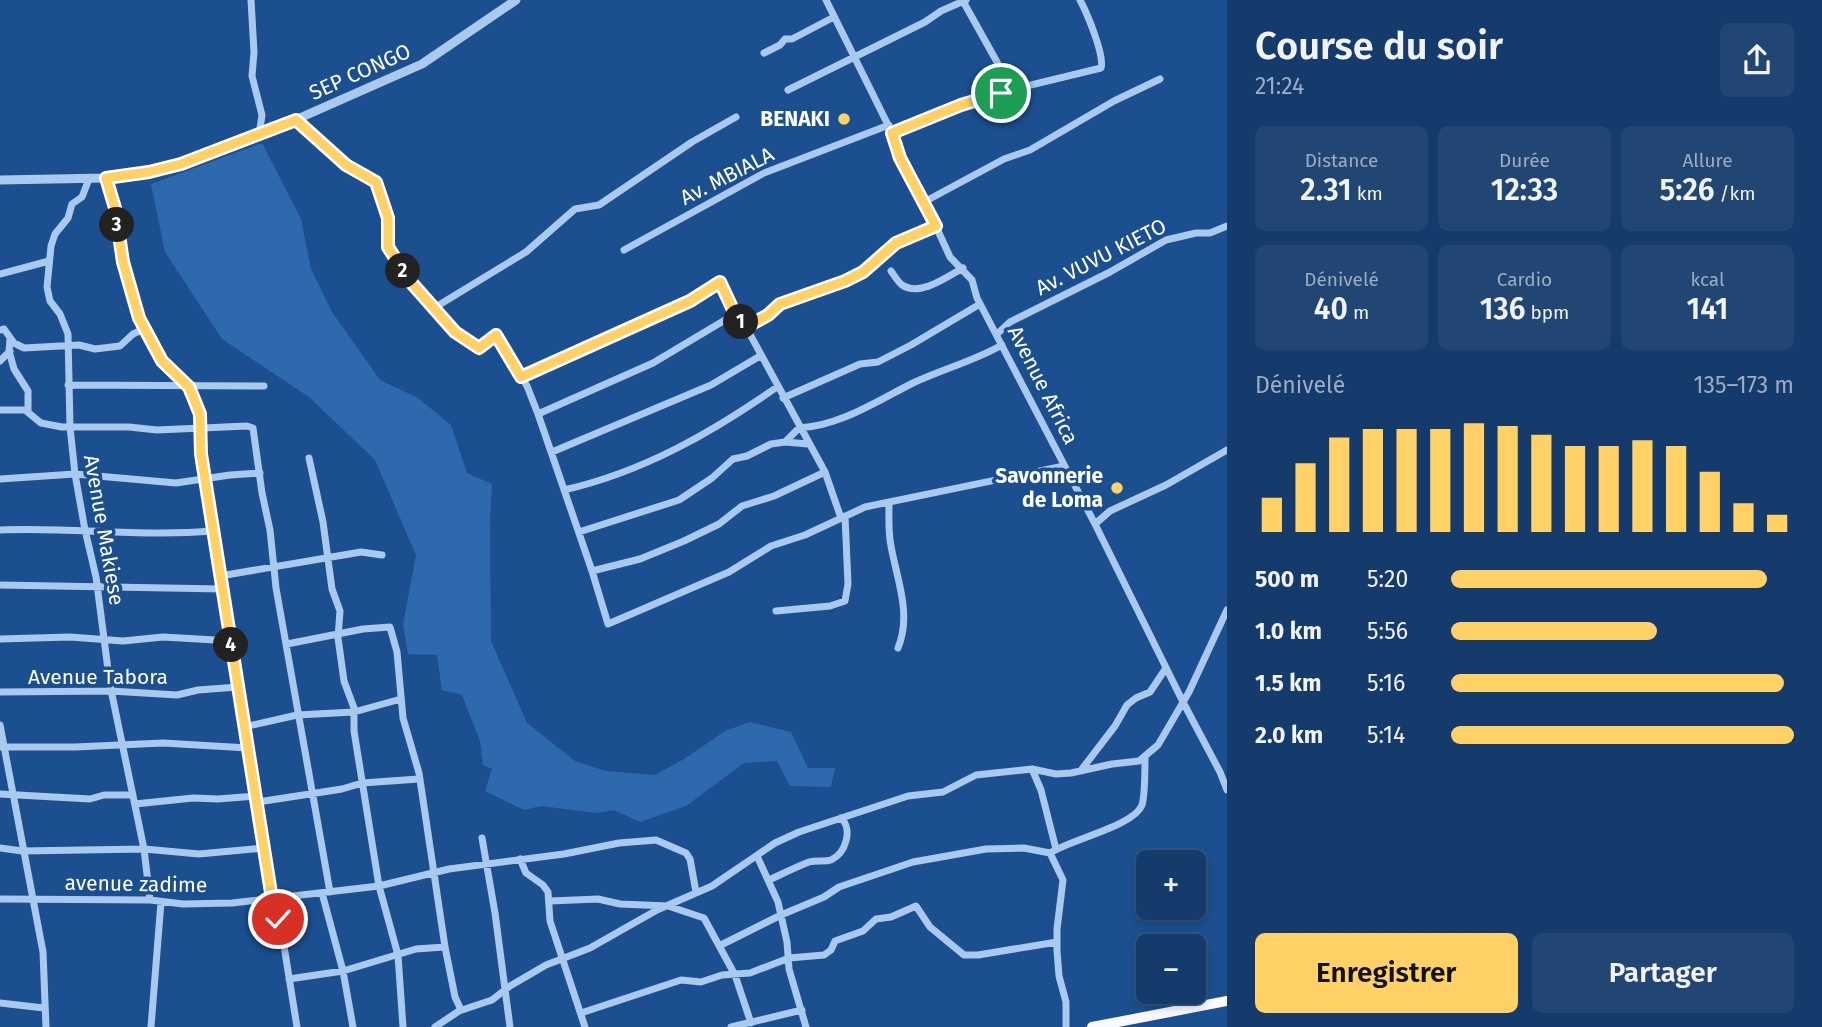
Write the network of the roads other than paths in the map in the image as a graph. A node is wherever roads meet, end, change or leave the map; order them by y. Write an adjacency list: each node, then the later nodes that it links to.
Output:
1 (251, 0): 15 (street)
2 (516, 0): 13 (street, SEP CONGO)
3 (826, 0): 6 (street, Avenue Africa)
4 (1080, 0): 11 (street, Av. MBIALA)
5 (965, 1): 8 (street); 11 (street)
6 (834, 17): 7 (street); 8 (street, Avenue Africa)
7 (764, 53)
8 (853, 58): 10 (street); 14 (street, Avenue Africa)
9 (1160, 79): 19 (street)
10 (788, 90)
11 (1001, 93): 14 (street, Av. MBIALA)
12 (736, 117): 28 (street)
13 (296, 120): 15 (street, SEP CONGO); 28 (street)
14 (890, 129): 19 (street, Avenue Africa); 22 (street, Av. MBIALA)
15 (259, 135): 17 (street, SEP CONGO)
16 (89, 178): 17 (street, SEP CONGO); 18 (street, SEP CONGO); 23 (street, Avenue Makiese)
17 (106, 178): 31 (street)
18 (0, 180)
19 (924, 202): 20 (street, Avenue Africa)
20 (936, 226): 24 (street, Avenue Africa); 30 (street)
21 (1227, 226): 33 (street, Av. VUVU KIETO)
22 (624, 250)
23 (49, 261): 26 (street); 36 (street, Avenue Makiese)
24 (963, 268): 25 (street); 27 (street, Avenue Africa)
25 (891, 271)
26 (0, 274)
27 (981, 304): 33 (street, Avenue Africa); 46 (street)
28 (434, 308): 41 (street)
29 (735, 314): 30 (street); 41 (street); 49 (street)
30 (746, 327): 39 (street)
31 (144, 329): 36 (street); 44 (street)
32 (0, 330): 34 (street)
33 (997, 334): 35 (street, Avenue Africa)
34 (10, 338): 37 (street); 38 (street)
35 (1002, 345): 52 (street); 58 (street, Avenue Africa)
36 (68, 347): 37 (street); 42 (street, Avenue Makiese)
37 (24, 348): 38 (street)
38 (9, 351): 40 (street); 48 (street)
39 (761, 356): 45 (street); 56 (street)
40 (0, 360)
41 (521, 377): 49 (street)
42 (69, 385): 44 (street); 50 (street, Avenue Makiese)
43 (264, 386): 44 (street)
44 (189, 387): 51 (street)
45 (777, 387): 46 (street); 64 (street)
46 (783, 398): 52 (street)
47 (0, 410): 48 (street)
48 (28, 411): 50 (street)
49 (538, 414): 56 (street)
50 (70, 427): 51 (street); 61 (street, Avenue Makiese)
51 (200, 427): 60 (street); 62 (street)
52 (799, 428): 53 (street); 54 (street)
53 (785, 442): 54 (street); 71 (street)
54 (808, 444): 59 (street)
55 (1227, 450): 67 (street)
56 (552, 452): 64 (street)
57 (309, 458): 73 (street)
58 (1064, 466): 65 (street); 67 (street, Avenue Africa)
59 (825, 472): 66 (street); 75 (street)
60 (260, 473): 62 (street); 74 (street)
61 (75, 474): 62 (street); 63 (street); 69 (street, Avenue Makiese)
62 (205, 478): 70 (street)
63 (0, 479)
64 (564, 490): 71 (street)
65 (890, 503): 66 (street); 87 (street)
66 (843, 517): 75 (street); 81 (street)
67 (1095, 524): 88 (street, Avenue Africa)
68 (0, 530): 69 (street)
69 (85, 530): 70 (street); 78 (street, Avenue Makiese)
70 (213, 531): 76 (street)
71 (579, 532): 75 (street)
72 (382, 555): 73 (street)
73 (327, 557): 74 (street); 82 (street)
74 (274, 566): 76 (street); 86 (street)
75 (592, 571)
76 (220, 576): 79 (street)
77 (0, 585): 78 (street)
78 (98, 587): 79 (street); 85 (street, Avenue Makiese)
79 (222, 589): 83 (street)
80 (1227, 610): 93 (street)
81 (776, 611)
82 (338, 635): 86 (street); 92 (street); 94 (street)
83 (230, 638): 85 (street); 89 (street)
84 (0, 639): 85 (street)
85 (104, 640): 90 (street, Avenue Makiese)
86 (287, 644): 95 (street)
87 (898, 648)
88 (1166, 668): 93 (street, Avenue Africa); 103 (street)
89 (238, 687): 90 (street, Avenue Tabora); 97 (street)
90 (111, 691): 91 (street, Avenue Tabora); 98 (street, Avenue Makiese)
91 (0, 692)
92 (401, 699): 94 (street); 104 (street)
93 (1183, 702): 101 (street); 106 (street, Avenue Africa)
94 (354, 712): 95 (street); 105 (street)
95 (297, 715): 97 (street); 107 (street)
96 (0, 726): 99 (street)
97 (244, 727): 100 (street)
98 (122, 745): 99 (street); 100 (street); 110 (street, Avenue Makiese)
99 (2, 746): 109 (street)
100 (248, 748): 111 (street)
101 (1146, 756): 103 (street); 119 (street)
102 (1032, 769): 103 (street); 113 (street); 119 (street)
103 (1071, 773)
104 (419, 779): 105 (street); 123 (street)
105 (362, 783): 107 (street); 125 (street)
106 (1227, 790)
107 (312, 793): 111 (street); 126 (street)
108 (0, 794): 109 (street)
109 (12, 794): 110 (street); 118 (street)
110 (133, 795): 112 (street, Avenue Makiese)
111 (257, 799): 112 (street); 116 (street)
112 (135, 804): 117 (street, Avenue Makiese)
113 (841, 818): 120 (street); 124 (street)
114 (482, 838): 122 (street)
115 (0, 848): 118 (street)
116 (264, 848): 117 (street); 129 (street)
117 (144, 849): 118 (street); 131 (street, Avenue Makiese)
118 (22, 851): 130 (street)
119 (1053, 851): 135 (street); 136 (street)
120 (757, 856): 124 (street); 127 (street)
121 (520, 859): 122 (street, avenue zadime); 127 (street, avenue zadime); 132 (street)
122 (487, 864): 123 (street, avenue zadime); 145 (street)
123 (433, 872): 125 (street, avenue zadime); 138 (street)
124 (769, 880): 135 (street)
125 (379, 886): 126 (street, avenue zadime); 139 (street)
126 (326, 892): 129 (street, avenue zadime); 142 (street)
127 (696, 892): 134 (street)
128 (0, 899): 130 (street, avenue zadime)
129 (272, 899): 133 (street, avenue zadime); 144 (street)
130 (32, 900): 131 (street, avenue zadime); 148 (street)
131 (150, 900): 133 (street, avenue zadime)
132 (550, 901): 134 (street); 141 (street)
133 (160, 902): 155 (street)
134 (668, 906): 137 (street); 141 (street)
135 (781, 915): 137 (street); 140 (street)
136 (1057, 942): 140 (street); 164 (street)
137 (719, 946): 143 (street)
138 (445, 947): 139 (street); 149 (street)
139 (398, 955): 142 (street); 158 (street)
140 (789, 958): 143 (street); 150 (street)
141 (563, 959): 145 (street); 151 (street)
142 (343, 971): 144 (street); 157 (street)
143 (735, 975): 151 (street); 153 (street)
144 (289, 979): 156 (street)
145 (503, 993): 149 (street); 160 (street)
146 (1227, 1001): 152 (highway)
147 (0, 1003): 148 (street)
148 (44, 1008): 154 (street)
149 (461, 1010): 159 (street)
150 (802, 1010): 153 (street); 163 (street)
151 (581, 1013): 161 (street)
152 (1142, 1017): 165 (highway); 166 (street)
153 (751, 1023): 162 (street)
154 (46, 1027)
155 (151, 1027)
156 (297, 1027)
157 (353, 1027)
158 (403, 1027)
159 (435, 1027)
160 (510, 1027)
161 (585, 1027)
162 (731, 1027)
163 (806, 1027)
164 (1066, 1027)
165 (1092, 1027)
166 (1135, 1027)

